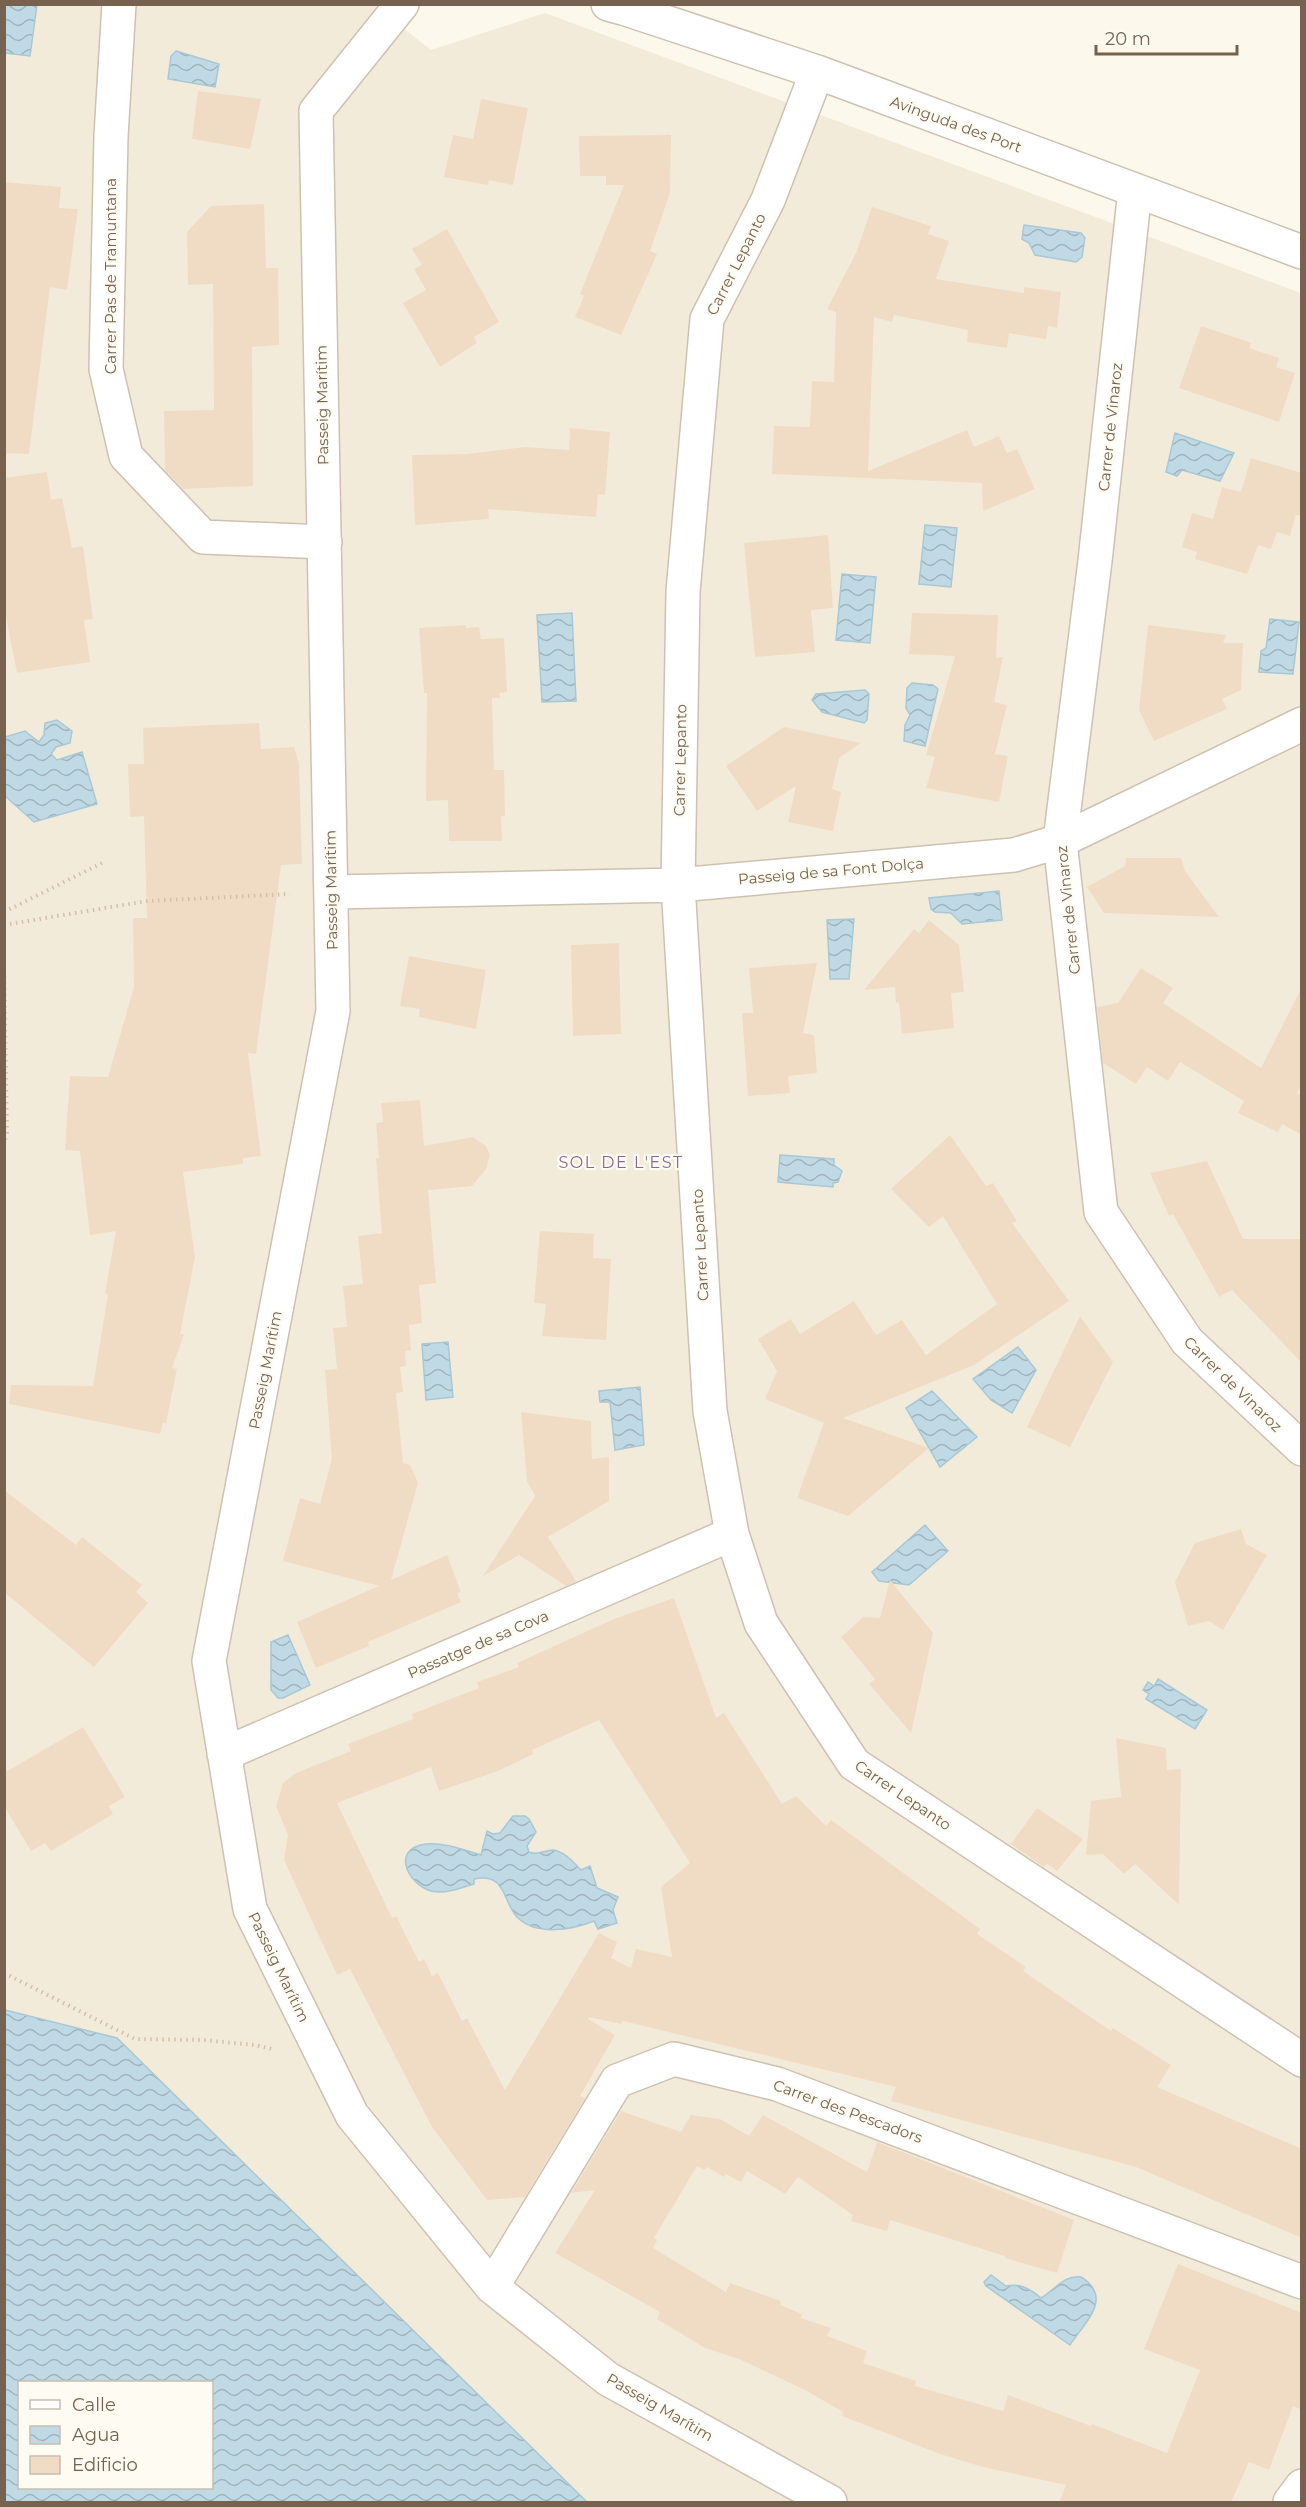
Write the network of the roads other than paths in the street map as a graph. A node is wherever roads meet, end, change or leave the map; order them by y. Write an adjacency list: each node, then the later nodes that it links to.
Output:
1 (119, 4): 7 (street, Carrer Pas de Tramuntana)
2 (402, 4): 7 (street, Passeig Marítim)
3 (608, 4): 4 (street, Avinguda des Port)
4 (817, 72): 5 (street, Avinguda des Port); 10 (street, Carrer Lepanto)
5 (1135, 190): 6 (street, Avinguda des Port); 9 (street, Carrer de Vinaroz)
6 (1302, 252)
7 (324, 542): 11 (street, Passeig Marítim)
8 (1302, 723): 9 (street, Passeig de sa Font Dolça)
9 (1060, 842): 10 (street, Passeig de sa Font Dolça); 12 (street, Carrer de Vinaroz)
10 (678, 885): 11 (street, Passeig de sa Font Dolça); 13 (street, Carrer Lepanto)
11 (331, 892): 14 (street, Passeig Marítim)
12 (1302, 1449)
13 (732, 1534): 14 (street, Passatge de sa Cova); 15 (street, Carrer Lepanto)
14 (224, 1754): 17 (street, Passeig Marítim)
15 (1302, 2060)
16 (1302, 2282): 17 (street, Carrer des Pescadors)
17 (492, 2288): 19 (street, Passeig Marítim)
18 (1302, 2486): 20 (street)
19 (830, 2502)
20 (1290, 2502)

